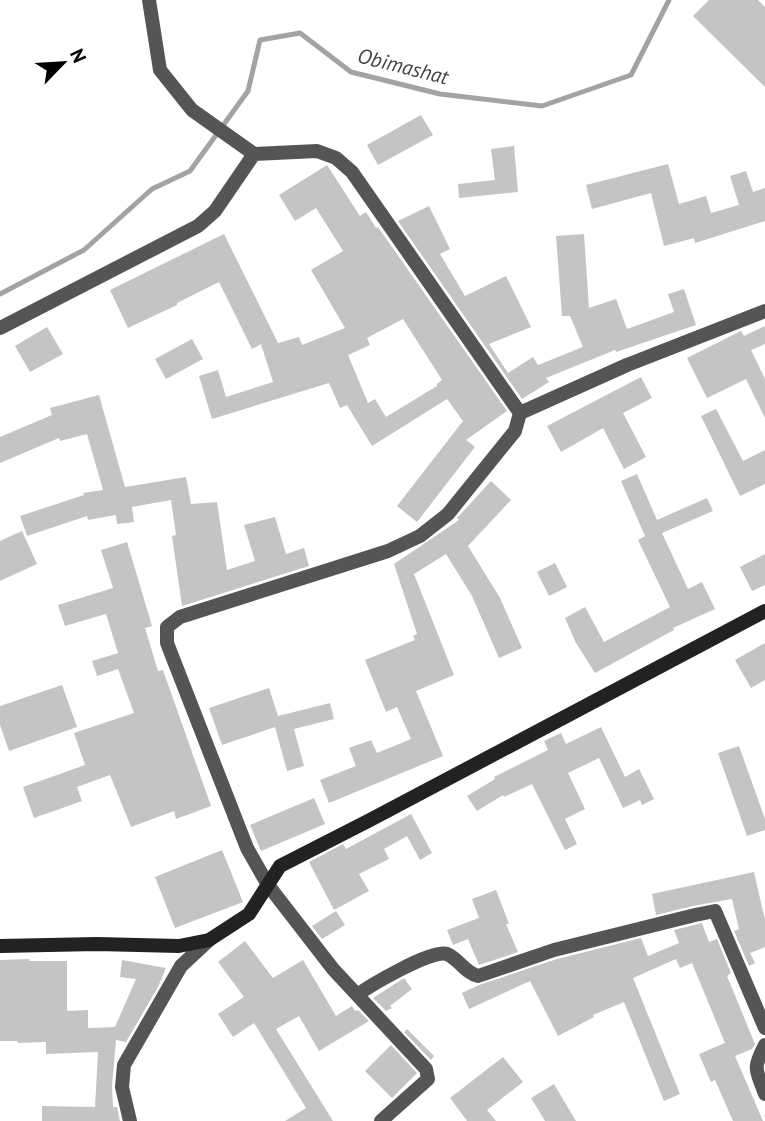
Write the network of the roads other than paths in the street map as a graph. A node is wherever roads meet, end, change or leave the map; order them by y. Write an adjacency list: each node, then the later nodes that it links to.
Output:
1 (149, 0): 2 (street)
2 (254, 154): 4 (street); 5 (street)
3 (765, 311): 5 (street)
4 (0, 328)
5 (520, 413): 7 (street)
6 (765, 611): 7 (street)
7 (268, 885): 8 (street); 10 (street)
8 (209, 940): 9 (street); 14 (street)
9 (0, 946)
10 (357, 995): 11 (street); 15 (street)
11 (765, 1028)
12 (765, 1045): 13 (street)
13 (765, 1094)
14 (130, 1121)
15 (381, 1121)

